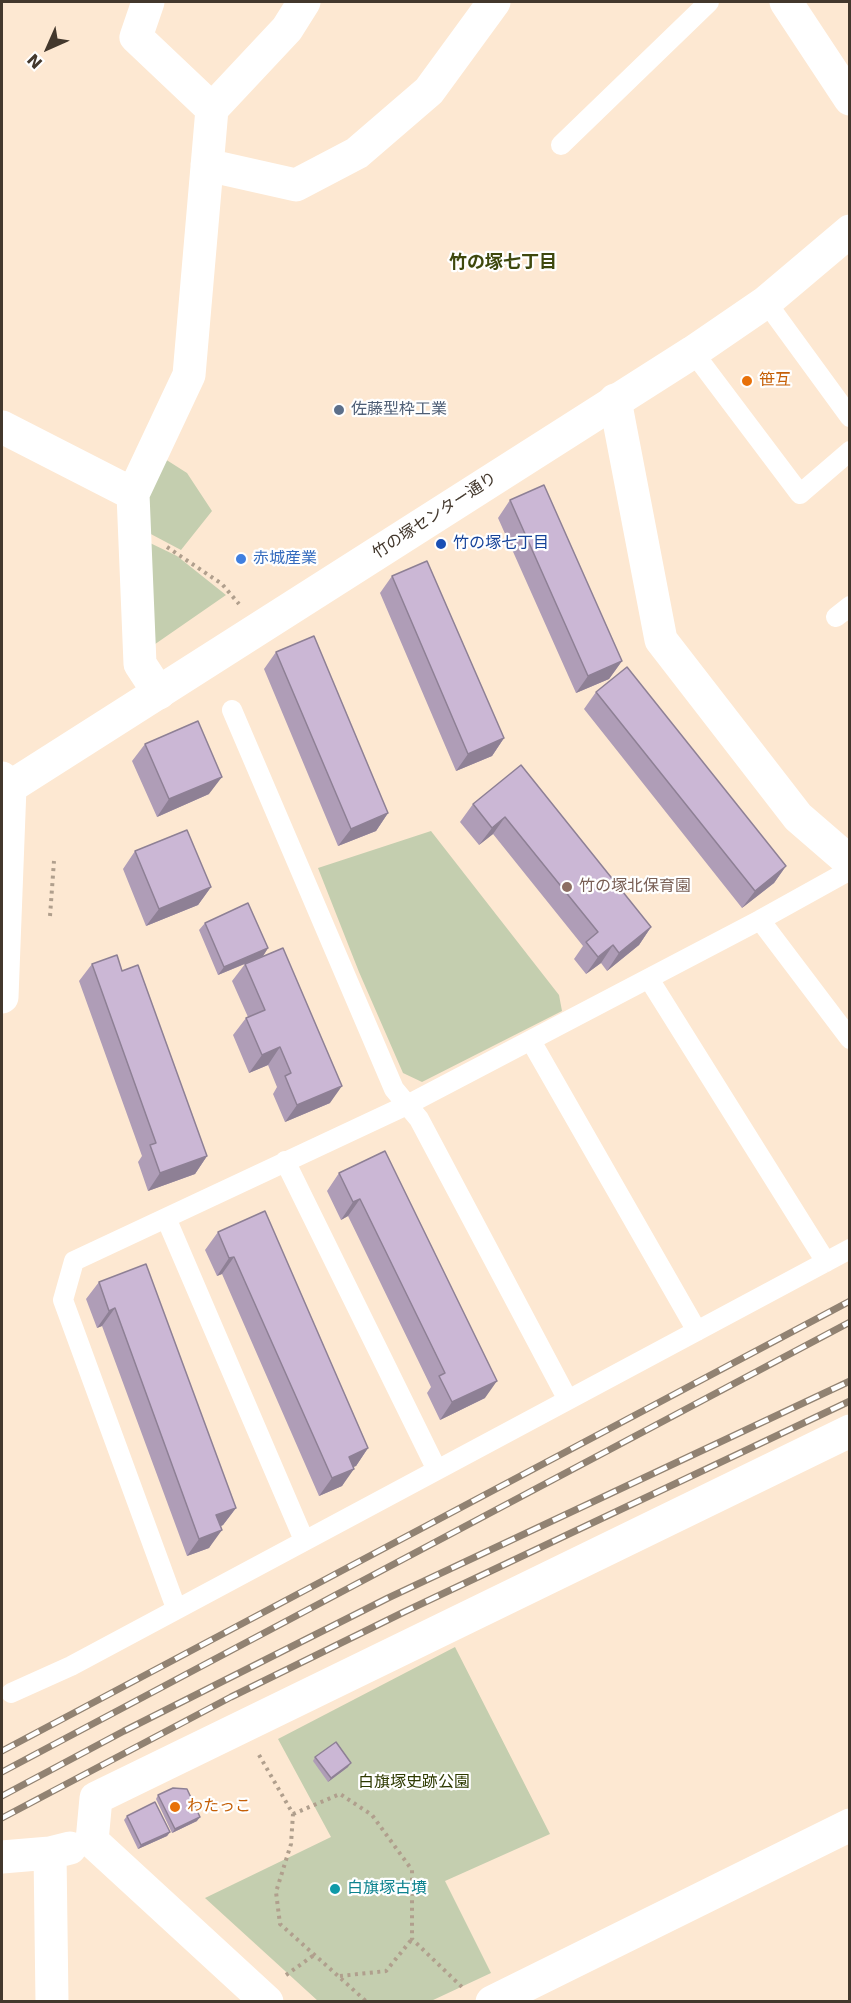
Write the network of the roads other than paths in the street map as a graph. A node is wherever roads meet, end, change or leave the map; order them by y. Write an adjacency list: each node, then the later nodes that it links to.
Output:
1 (148, 2): 7 (street)
2 (304, 2): 7 (street)
3 (494, 2): 9 (street)
4 (709, 2): 8 (lane)
5 (786, 2): 6 (street)
6 (849, 99)
7 (212, 109): 9 (street)
8 (561, 145)
9 (207, 165): 17 (street)
10 (849, 231): 11 (street, 竹の塚センター通り)
11 (766, 302): 12 (street, 竹の塚センター通り); 14 (lane)
12 (693, 352): 13 (street, 竹の塚センター通り); 16 (lane)
13 (615, 400): 18 (street, 竹の塚センター通り); 21 (street)
14 (849, 417)
15 (2, 427): 17 (street)
16 (849, 451)
17 (133, 494): 18 (street)
18 (159, 693): 20 (street, 竹の塚センター通り)
19 (232, 710): 28 (lane)
20 (6, 783): 25 (street)
21 (849, 862)
22 (849, 870): 23 (lane)
23 (760, 920): 24 (lane); 26 (lane)
24 (649, 979): 27 (lane); 32 (lane)
25 (2, 997)
26 (849, 1039)
27 (531, 1041): 28 (lane); 33 (lane)
28 (407, 1105): 29 (lane); 34 (lane)
29 (285, 1161): 30 (lane); 36 (lane)
30 (166, 1218): 37 (lane); 38 (lane)
31 (849, 1249): 32 (lane)
32 (826, 1262): 33 (lane)
33 (697, 1331): 34 (lane)
34 (568, 1400): 36 (lane)
35 (849, 1431): 41 (street)
36 (437, 1470): 37 (lane)
37 (304, 1540): 38 (lane)
38 (176, 1608): 39 (lane)
39 (11, 1694)
40 (849, 1826): 45 (street)
41 (92, 1841): 42 (street); 44 (street)
42 (50, 1853): 43 (street); 46 (street)
43 (2, 1857)
44 (274, 1990)
45 (481, 1998)
46 (52, 2001)

